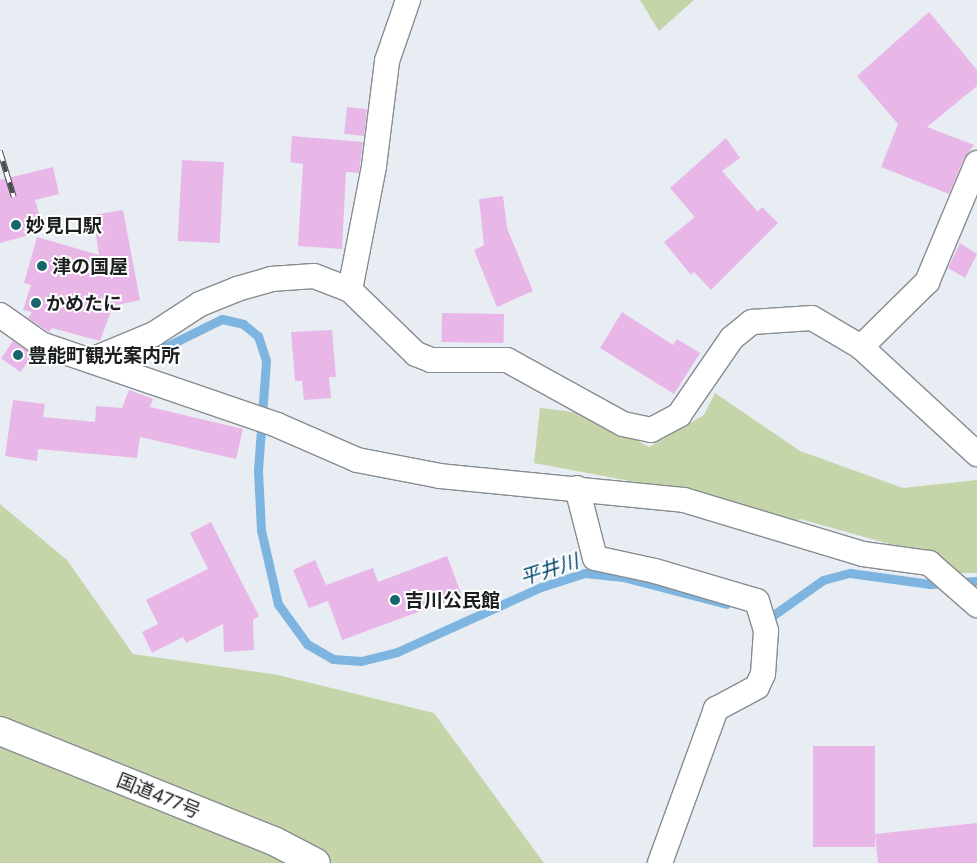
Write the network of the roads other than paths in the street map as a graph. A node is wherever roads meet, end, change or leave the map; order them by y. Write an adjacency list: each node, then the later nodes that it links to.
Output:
1 (408, 0): 3 (street)
2 (977, 163): 5 (street)
3 (350, 290): 5 (street); 6 (street)
4 (0, 315): 6 (street)
5 (862, 347): 7 (street)
6 (91, 360): 8 (street)
7 (977, 454)
8 (577, 488): 9 (street); 12 (street)
9 (974, 602)
10 (0, 731): 11 (highway, 国道477号)
11 (316, 863)
12 (660, 863)

